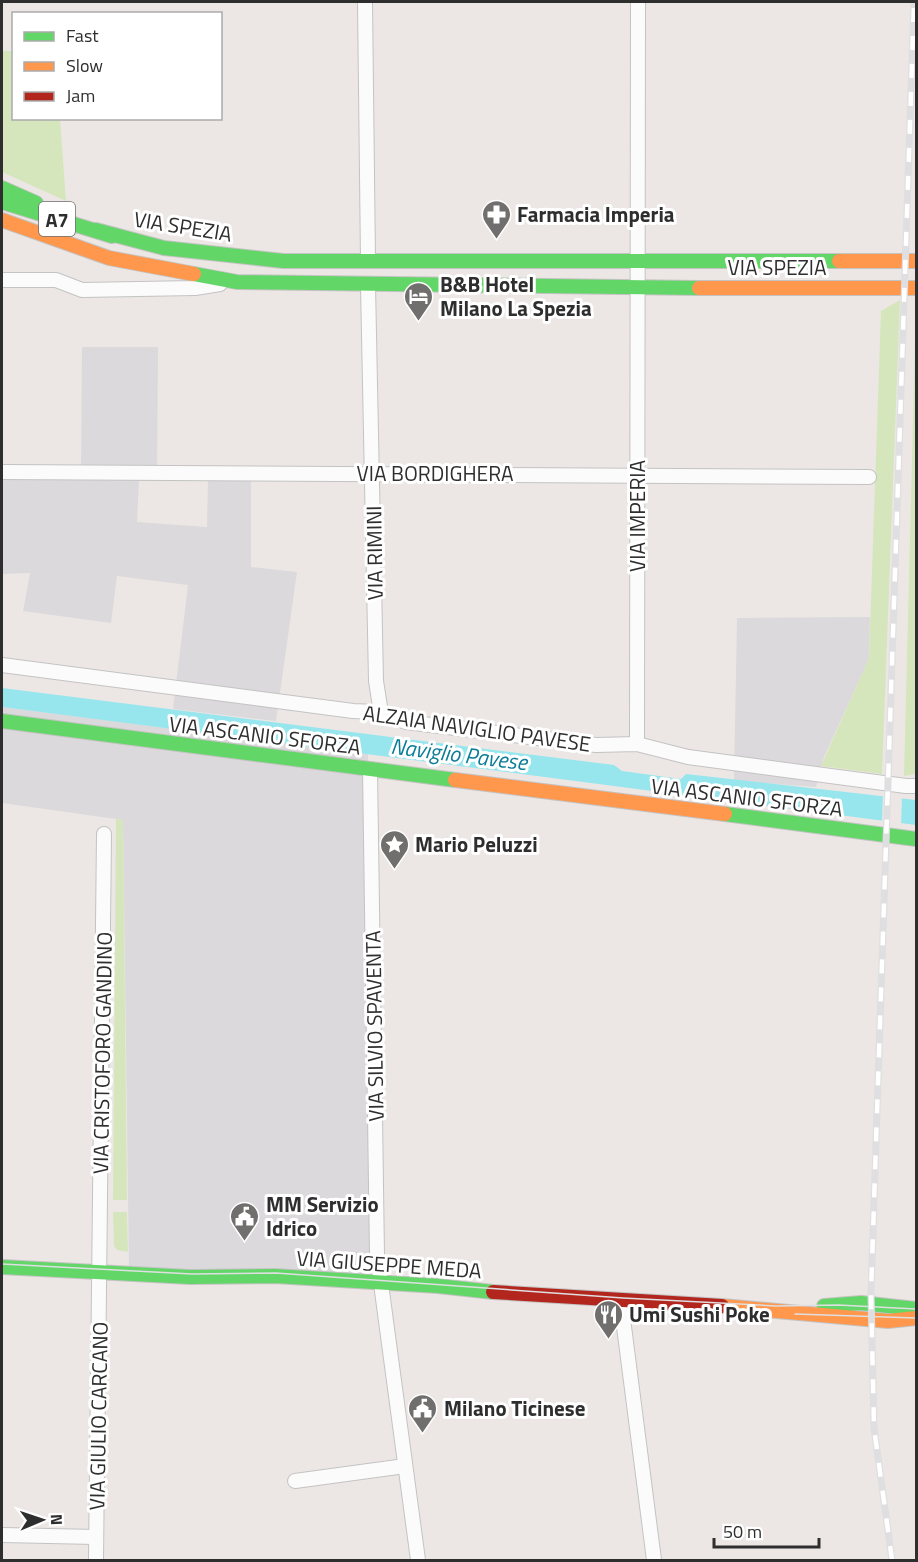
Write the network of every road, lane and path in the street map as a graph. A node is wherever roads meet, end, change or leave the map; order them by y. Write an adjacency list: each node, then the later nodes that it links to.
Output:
1 (365, 2): 9 (street)
2 (639, 2): 8 (street)
3 (2, 188): 6 (main road, VIA SPEZIA)
4 (2, 202): 6 (main road, A7)
5 (2, 220): 7 (main road, VIA SPEZIA)
6 (112, 236): 9 (main road, VIA SPEZIA)
7 (109, 258): 12 (main road, VIA SPEZIA); 16 (street)
8 (639, 260): 9 (main road, VIA SPEZIA); 10 (main road, VIA SPEZIA); 14 (street)
9 (368, 261): 13 (street)
10 (916, 261)
11 (2, 280): 16 (street, VIA SPEZIA)
12 (237, 282): 13 (main road, VIA SPEZIA); 16 (street, VIA SPEZIA)
13 (368, 285): 14 (main road, VIA SPEZIA); 18 (street, VIA RIMINI)
14 (638, 288): 15 (main road, VIA SPEZIA); 19 (street, VIA IMPERIA)
15 (916, 288)
16 (122, 290)
17 (2, 472): 18 (street, VIA BORDIGHERA)
18 (372, 473): 19 (street, VIA BORDIGHERA); 22 (street, VIA RIMINI)
19 (638, 473): 20 (street, VIA BORDIGHERA); 24 (street, VIA IMPERIA)
20 (869, 477)
21 (2, 665): 22 (street, ALZAIA NAVIGLIO PAVESE)
22 (381, 713): 24 (street, ALZAIA NAVIGLIO PAVESE)
23 (2, 721): 25 (main road, VIA ASCANIO SFORZA)
24 (637, 744): 26 (street, ALZAIA NAVIGLIO PAVESE)
25 (370, 769): 28 (main road, VIA ASCANIO SFORZA); 31 (street, VIA SILVIO SPAVENTA)
26 (916, 786)
27 (104, 834): 30 (street, VIA CRISTOFORO GANDINO)
28 (916, 840)
29 (2, 1267): 30 (main road, VIA GIUSEPPE MEDA)
30 (100, 1272): 31 (main road, VIA GIUSEPPE MEDA); 39 (street, VIA GIULIO CARCANO)
31 (380, 1282): 32 (main road, VIA GIUSEPPE MEDA); 36 (street, VIA SILVIO SPAVENTA)
32 (623, 1301): 33 (main road, VIA GIUSEPPE MEDA); 42 (street)
33 (774, 1309): 34 (main road, VIA GIUSEPPE MEDA); 35 (main road, VIA GIUSEPPE MEDA)
34 (916, 1309)
35 (916, 1318)
36 (405, 1466): 37 (street); 41 (street, VIA SILVIO SPAVENTA)
37 (295, 1481)
38 (2, 1535): 39 (street)
39 (96, 1537): 40 (street, VIA GIULIO CARCANO)
40 (96, 1560)
41 (418, 1560)
42 (654, 1560)

